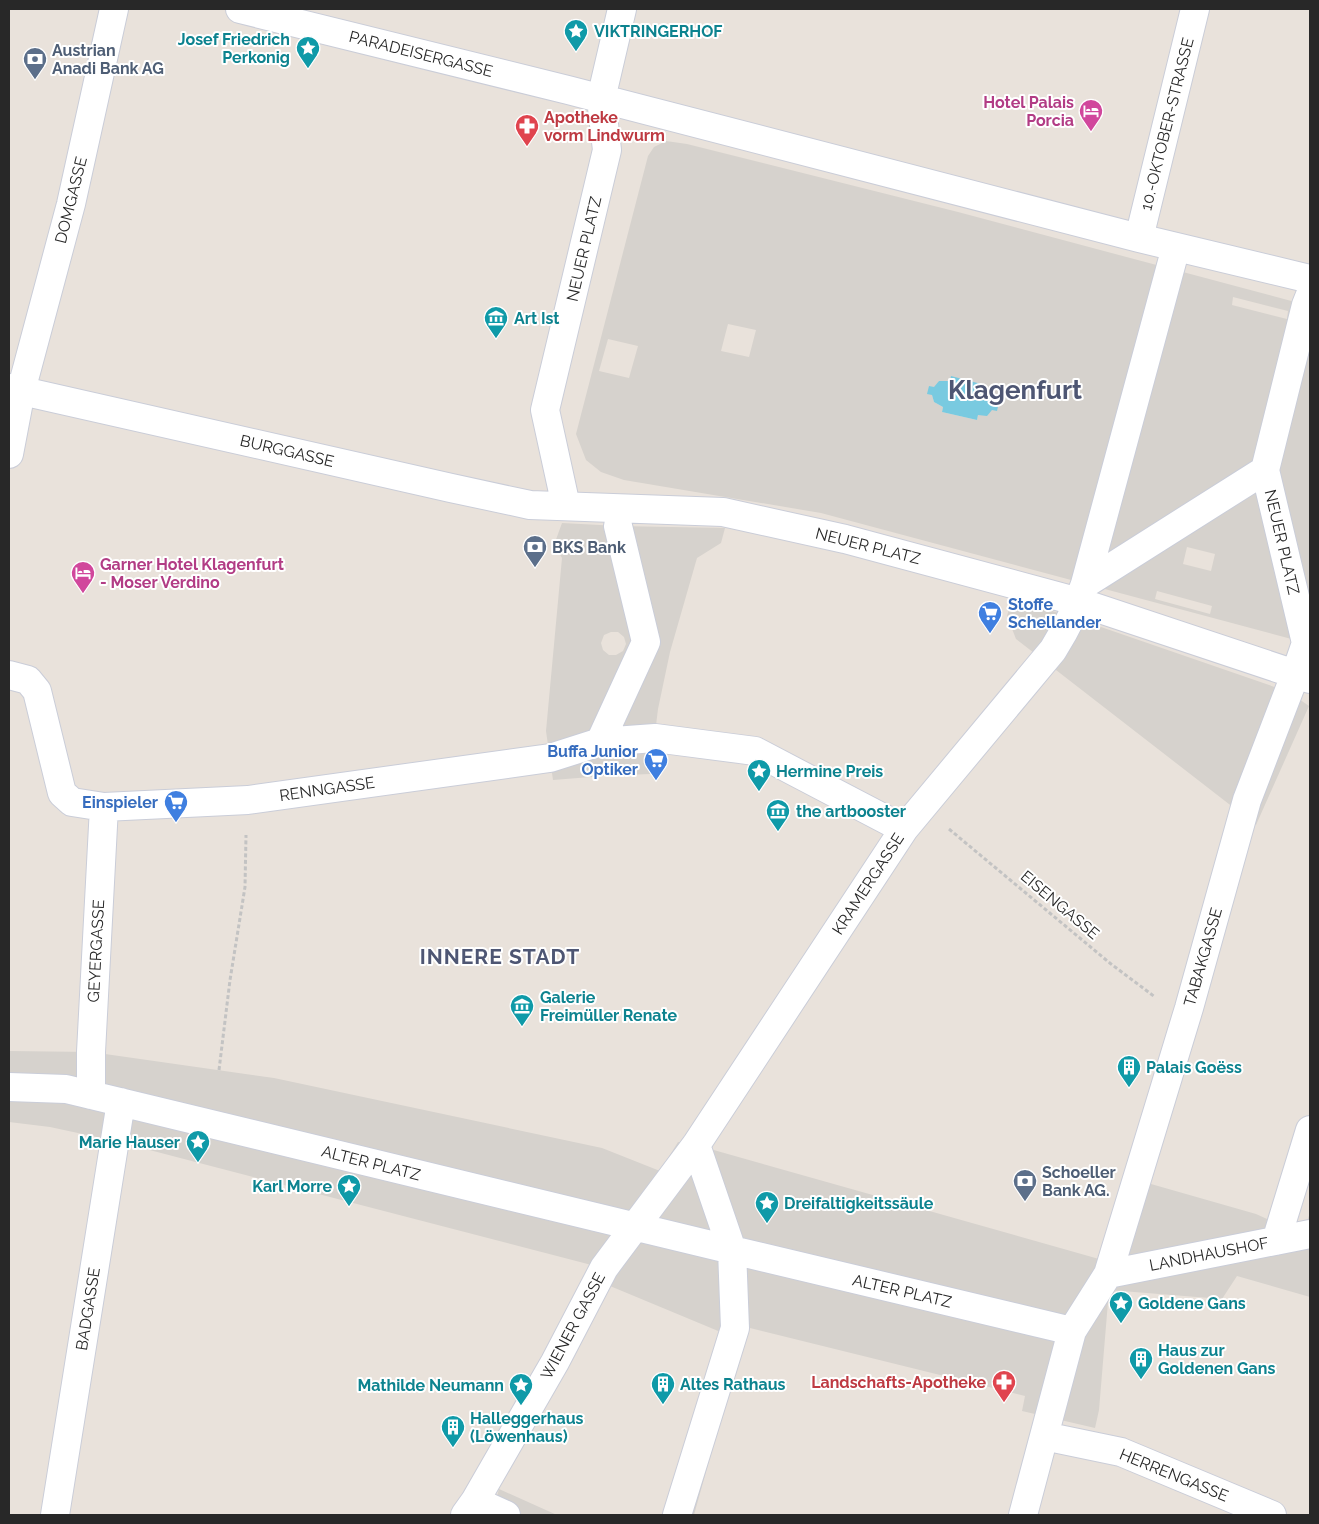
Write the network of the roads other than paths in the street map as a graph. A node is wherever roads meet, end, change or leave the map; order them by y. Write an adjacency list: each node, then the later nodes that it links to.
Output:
1 (114, 9): 10 (street, DOMGASSE)
2 (240, 9): 5 (street, PARADEISERGASSE)
3 (622, 9): 5 (street, NEUER PLATZ)
4 (1195, 9): 6 (street, 10.-OKTOBER-STRASSE)
5 (601, 99): 6 (street); 13 (street, NEUER PLATZ)
6 (1138, 238): 7 (street)
7 (1176, 247): 8 (street); 15 (street)
8 (1310, 279)
9 (1308, 300): 12 (street, NEUER PLATZ)
10 (15, 389): 11 (street, DOMGASSE); 13 (street, BURGGASSE)
11 (9, 454)
12 (1265, 470): 15 (street, NEUER PLATZ); 16 (street, NEUER PLATZ)
13 (566, 506): 15 (street, NEUER PLATZ)
14 (618, 526): 19 (street)
15 (1082, 593): 18 (street, NEUER PLATZ); 21 (street, KRAMERGASSE)
16 (1306, 643): 18 (street, TABAKGASSE)
17 (9, 675): 20 (street, RENNGASSE)
18 (1303, 677): 31 (street, TABAKGASSE)
19 (600, 742): 20 (street, RENNGASSE); 21 (street, RENNGASSE)
20 (104, 807): 23 (street, GEYERGASSE)
21 (904, 829): 26 (street, KRAMERGASSE)
22 (9, 1086): 23 (street, ALTER PLATZ)
23 (91, 1095): 24 (street, ALTER PLATZ)
24 (121, 1102): 27 (street, ALTER PLATZ); 35 (street, BADGASSE)
25 (1310, 1130): 29 (street)
26 (696, 1145): 27 (street, WIENER GASSE); 30 (street)
27 (634, 1226): 30 (street, ALTER PLATZ); 34 (street, WIENER GASSE)
28 (1310, 1234): 29 (street, LANDHAUSHOF)
29 (1276, 1241): 31 (street, LANDHAUSHOF)
30 (732, 1250): 32 (street, ALTER PLATZ); 37 (street)
31 (1108, 1274): 32 (street)
32 (1072, 1331): 33 (street)
33 (1047, 1427): 38 (street); 39 (street, HERRENGASSE)
34 (470, 1508): 36 (street)
35 (55, 1515)
36 (506, 1515)
37 (677, 1515)
38 (1024, 1515)
39 (1272, 1515)

